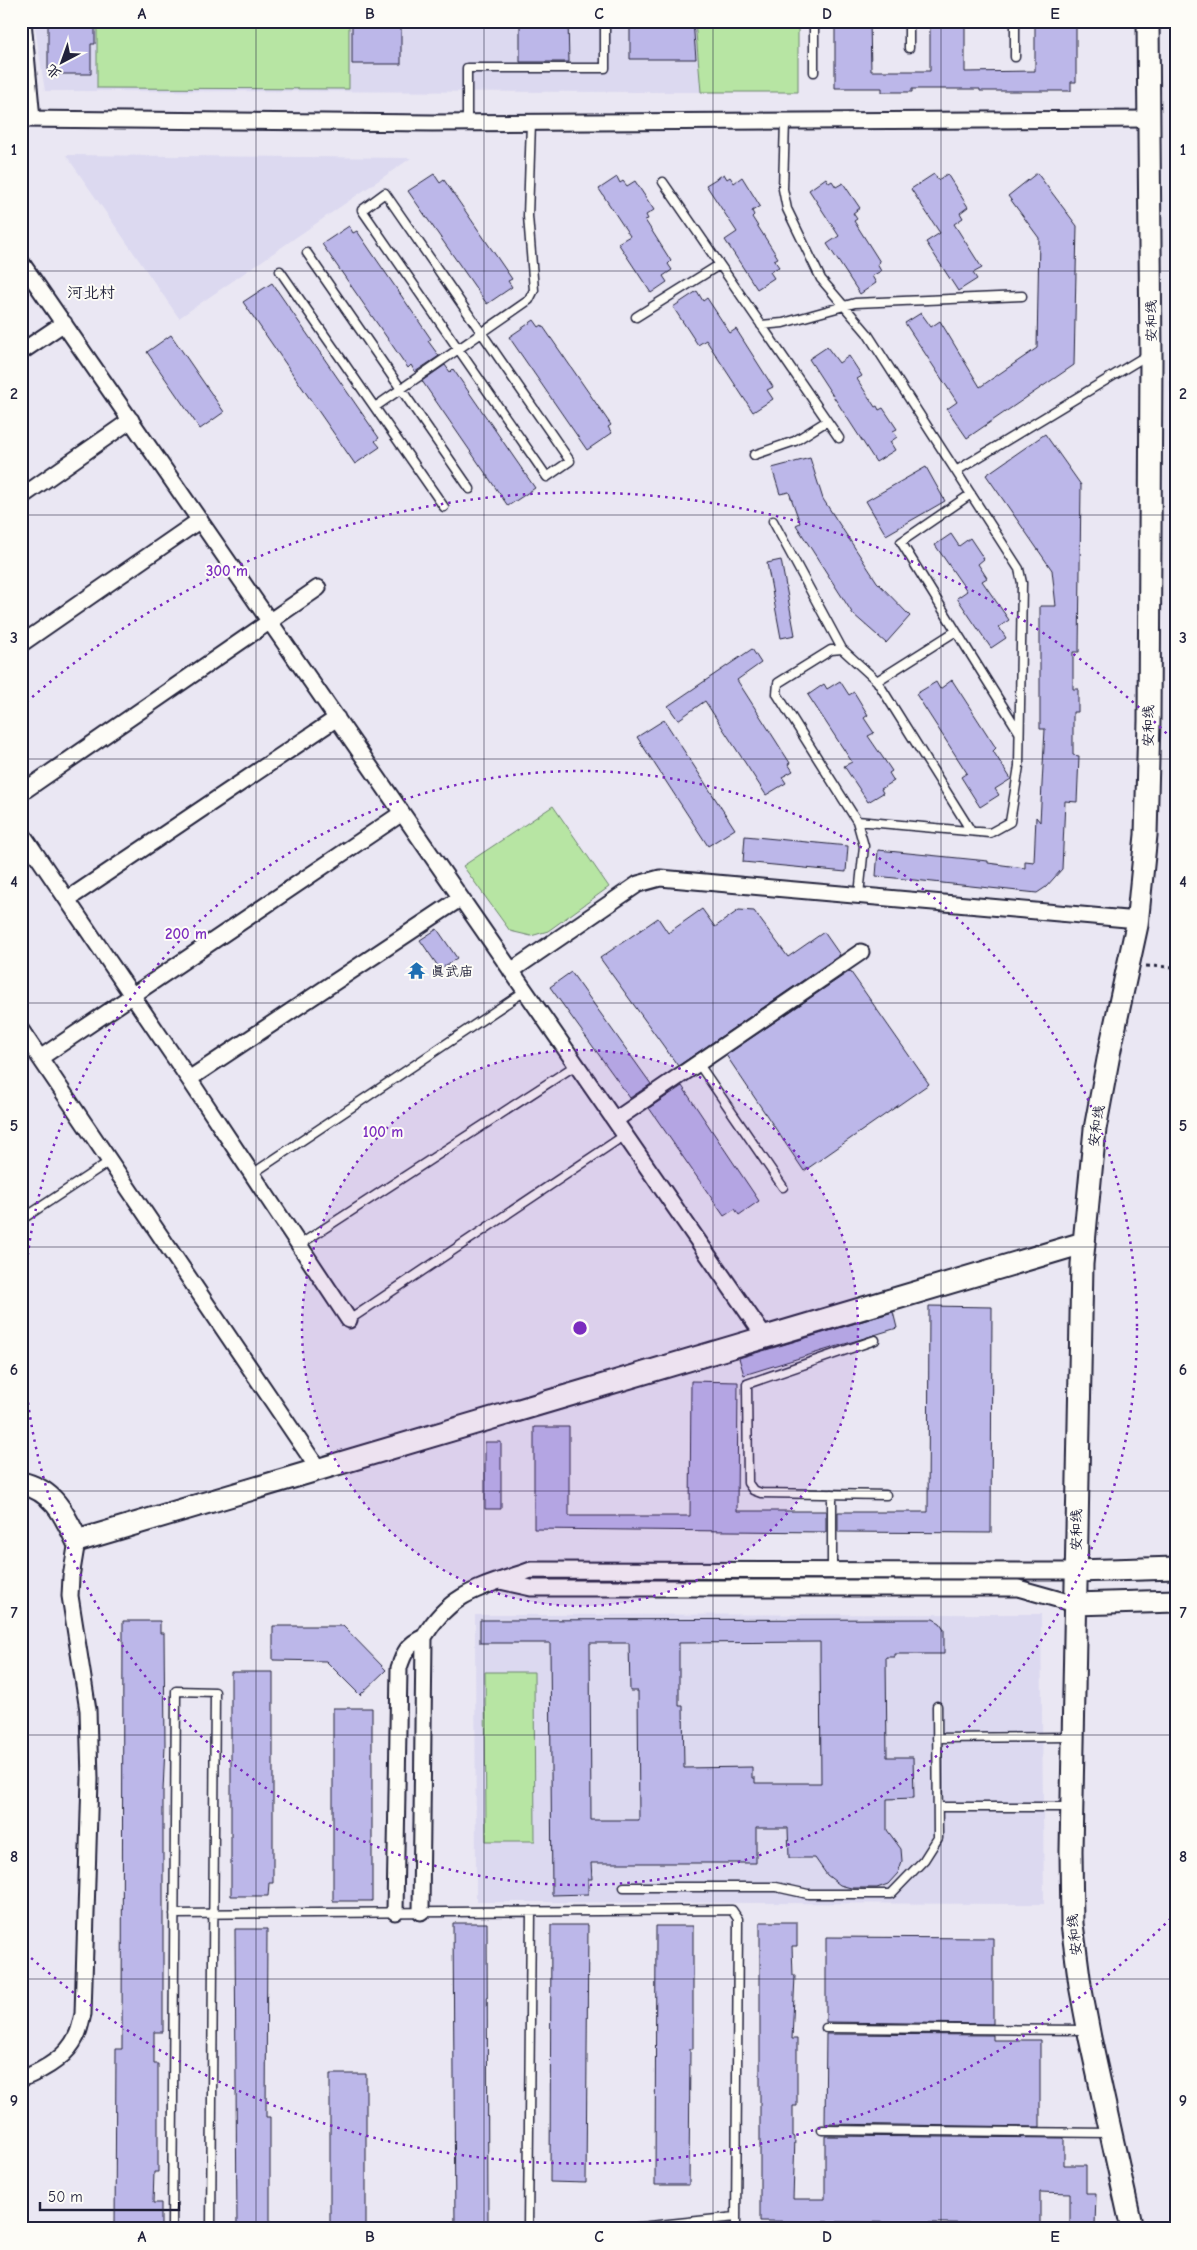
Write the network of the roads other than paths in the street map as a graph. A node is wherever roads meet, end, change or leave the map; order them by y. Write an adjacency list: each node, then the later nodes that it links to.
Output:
1 (24, 21): 10 (street)
2 (605, 21): 14 (lane)
3 (814, 21): 9 (lane)
4 (909, 21): 7 (lane)
5 (1015, 21): 8 (lane)
6 (1148, 21): 11 (main road, 安和线)
7 (909, 48)
8 (1015, 58)
9 (814, 72)
10 (27, 119): 14 (street)
11 (1149, 119): 12 (street); 28 (main road, 安和线)
12 (785, 121): 13 (street); 21 (lane)
13 (531, 122): 14 (street); 25 (lane)
14 (467, 123)
15 (662, 182): 18 (lane)
16 (307, 253): 29 (lane)
17 (21, 262): 23 (street)
18 (720, 265): 22 (lane); 24 (lane)
19 (280, 271): 30 (lane)
20 (1022, 296): 21 (lane)
21 (844, 306): 24 (lane); 35 (lane)
22 (636, 317)
23 (64, 323): 27 (street); 31 (street)
24 (761, 325): 32 (lane)
25 (482, 333): 26 (lane); 26 (lane); 26 (lane)
26 (458, 349): 29 (lane)
27 (21, 352)
28 (1151, 352): 35 (lane); 58 (main road, 安和线)
29 (401, 389): 30 (lane); 36 (lane)
30 (375, 407): 39 (lane)
31 (131, 420): 38 (street); 40 (street)
32 (826, 421): 33 (lane); 34 (lane)
33 (838, 438)
34 (754, 455)
35 (956, 471): 37 (lane)
36 (470, 489)
37 (971, 494): 44 (lane); 49 (lane)
38 (21, 497)
39 (444, 507)
40 (200, 520): 43 (street); 45 (street)
41 (773, 521): 46 (lane)
42 (318, 588): 43 (street)
43 (270, 621): 48 (street); 50 (street)
44 (956, 631): 47 (lane); 49 (lane)
45 (21, 644)
46 (842, 649): 47 (lane); 52 (lane)
47 (877, 681): 53 (lane)
48 (337, 718): 51 (street); 57 (street)
49 (1020, 732): 53 (lane)
50 (21, 793)
51 (402, 813): 56 (street); 62 (street)
52 (857, 821): 53 (lane); 55 (lane)
53 (971, 831)
54 (21, 832): 57 (street)
55 (859, 896): 58 (street); 60 (street)
56 (461, 898): 60 (street); 67 (street)
57 (68, 899): 62 (street)
58 (1138, 920): 74 (main road, 安和线)
59 (861, 952): 65 (street)
60 (511, 971): 61 (street)
61 (525, 991): 66 (street); 71 (lane)
62 (132, 995): 64 (street); 67 (street)
63 (21, 1030): 64 (street)
64 (40, 1058): 70 (street)
65 (698, 1063): 68 (street); 72 (lane)
66 (576, 1064): 68 (street); 75 (lane)
67 (189, 1079): 71 (street)
68 (615, 1120): 69 (street)
69 (625, 1135): 76 (lane); 77 (street)
70 (110, 1161): 73 (lane); 79 (street)
71 (252, 1174): 75 (street)
72 (783, 1187)
73 (21, 1220)
74 (1083, 1243): 77 (main road); 86 (main road, 安和线)
75 (300, 1245): 76 (street)
76 (349, 1320)
77 (766, 1339): 79 (main road)
78 (875, 1340): 81 (lane)
79 (319, 1470): 83 (main road)
80 (21, 1483): 83 (main road)
81 (832, 1494): 82 (lane); 85 (lane)
82 (886, 1496)
83 (77, 1541): 104 (street)
84 (1176, 1568): 86 (main road)
85 (832, 1570): 86 (street); 87 (street)
86 (1076, 1571): 89 (main road, 安和线)
87 (500, 1581): 89 (street); 90 (street)
88 (1176, 1602): 89 (main road)
89 (1075, 1604): 92 (main road, 安和线)
90 (424, 1637): 97 (street); 98 (street)
91 (937, 1706): 93 (lane)
92 (1073, 1737): 93 (lane); 95 (main road, 安和线)
93 (937, 1738): 94 (lane)
94 (938, 1807): 95 (lane); 96 (lane)
95 (1072, 1807): 103 (main road, 安和线)
96 (624, 1887)
97 (395, 1912): 98 (lane); 101 (lane)
98 (421, 1912): 99 (lane)
99 (531, 1912): 107 (lane); 111 (lane)
100 (174, 1914): 101 (lane); 101 (lane); 109 (lane)
101 (213, 1914): 110 (lane)
102 (826, 2028): 103 (lane)
103 (1088, 2030): 106 (main road, 安和线)
104 (21, 2079)
105 (822, 2130): 106 (lane)
106 (1112, 2133): 114 (main road, 安和线)
107 (736, 2216): 108 (lane); 113 (lane)
108 (641, 2227): 112 (lane)
109 (172, 2229)
110 (211, 2229)
111 (528, 2229)
112 (621, 2229)
113 (736, 2229)
114 (1132, 2229)

